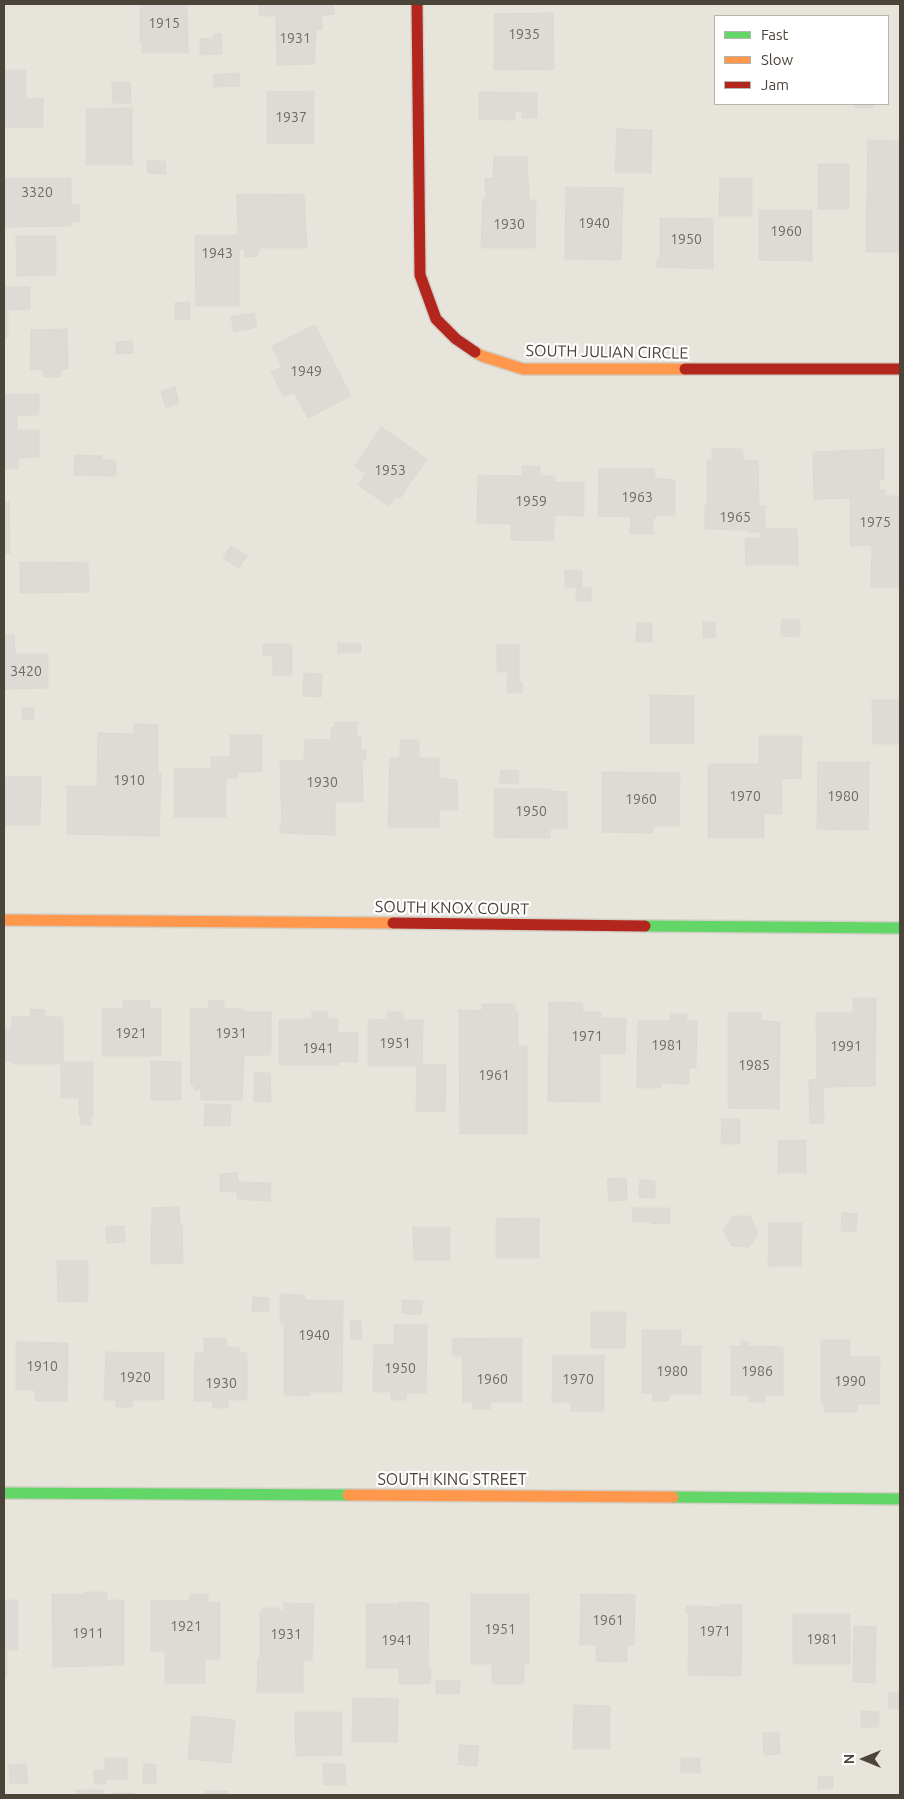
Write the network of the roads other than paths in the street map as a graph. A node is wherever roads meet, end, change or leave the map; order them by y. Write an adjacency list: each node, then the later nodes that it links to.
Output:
1 (417, 4): 2 (street, SOUTH JULIAN CIRCLE)
2 (900, 369)
3 (4, 920): 4 (street, SOUTH KNOX COURT)
4 (900, 928)
5 (4, 1494): 6 (street, SOUTH KING STREET)
6 (900, 1500)

